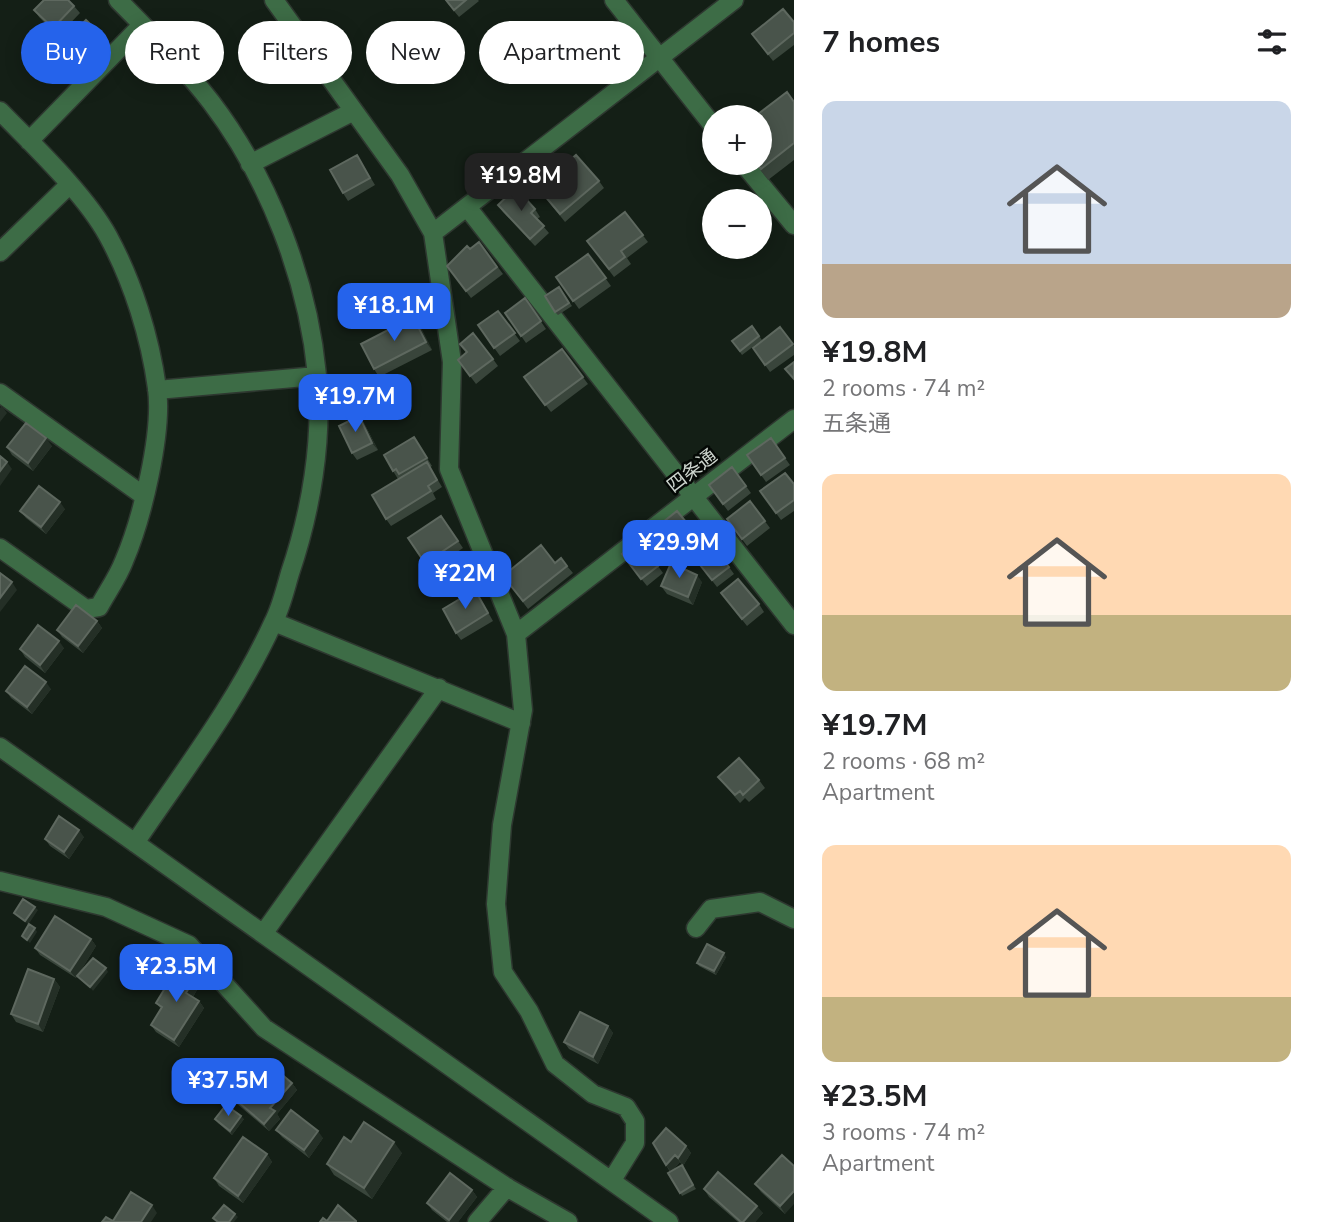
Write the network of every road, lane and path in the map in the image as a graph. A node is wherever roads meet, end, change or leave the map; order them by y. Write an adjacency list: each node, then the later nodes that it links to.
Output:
1 (118, 0): 5 (street)
2 (274, 0): 10 (street)
3 (614, 0): 7 (street)
4 (734, 0): 7 (street)
5 (138, 21)
6 (125, 42): 12 (street)
7 (658, 59): 11 (street); 16 (street)
8 (195, 84): 13 (street)
9 (0, 111): 12 (street)
10 (354, 111): 13 (street); 18 (street)
11 (702, 112)
12 (29, 141): 15 (street)
13 (250, 164): 20 (street)
14 (753, 175): 17 (street)
15 (69, 185): 19 (street); 21 (street)
16 (467, 207): 18 (street); 25 (street)
17 (794, 225)
18 (433, 233): 29 (street)
19 (0, 253)
20 (317, 376): 21 (street); 27 (street)
21 (157, 390): 24 (street)
22 (0, 393): 24 (street)
23 (794, 419): 25 (street, 四条通)
24 (144, 496): 26 (street)
25 (693, 497): 28 (street); 29 (street, 四条通)
26 (0, 548)
27 (274, 622): 30 (street); 33 (street)
28 (794, 625)
29 (516, 634): 31 (street)
30 (439, 688): 31 (street); 37 (street)
31 (521, 723): 38 (street)
32 (0, 747): 33 (street)
33 (135, 843): 37 (street)
34 (0, 881): 39 (street)
35 (794, 919): 36 (street)
36 (696, 928)
37 (262, 934): 38 (street)
38 (612, 1180): 42 (street)
39 (507, 1187): 40 (street); 41 (street)
40 (477, 1222)
41 (568, 1222)
42 (669, 1222)

